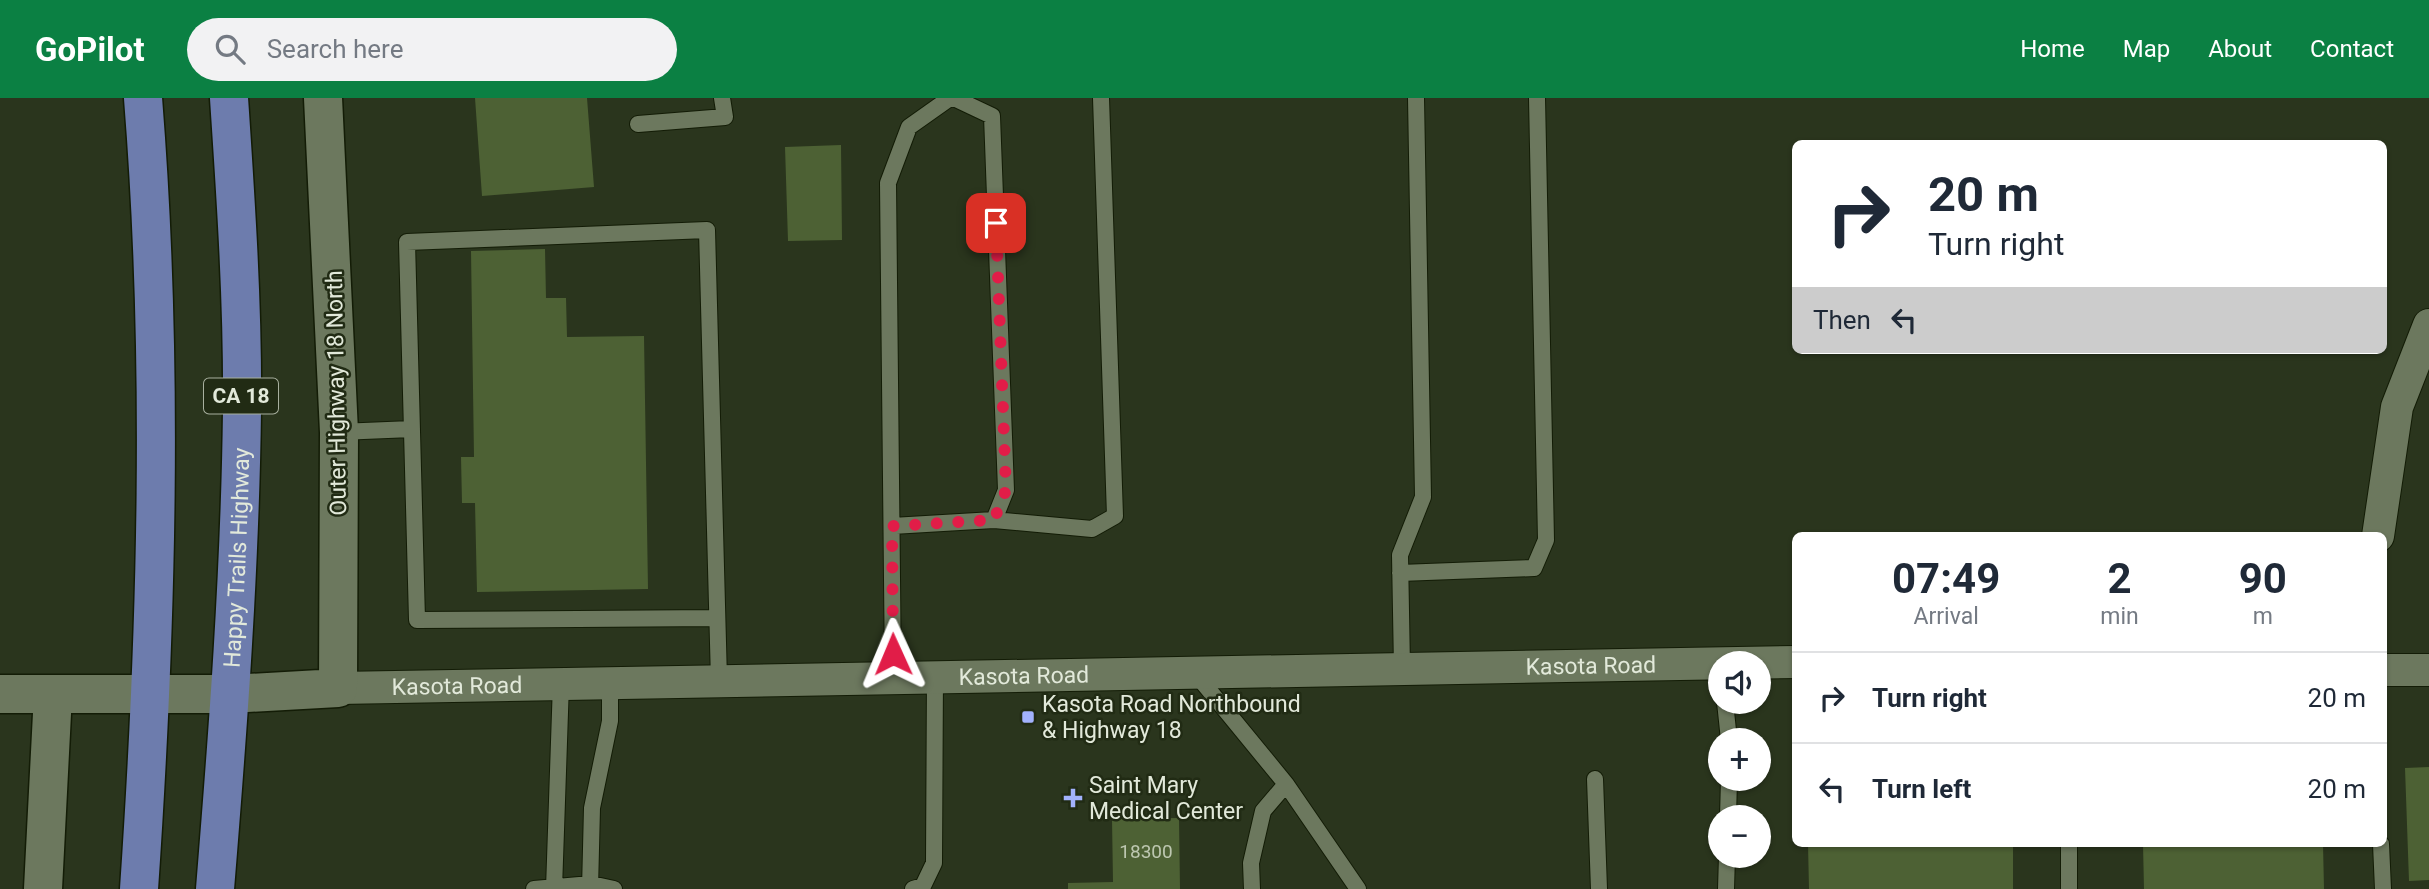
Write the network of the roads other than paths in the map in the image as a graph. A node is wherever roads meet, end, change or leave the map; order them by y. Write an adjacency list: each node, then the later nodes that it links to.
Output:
1 (143, 98): 33 (main road)
2 (229, 98): 34 (main road, Happy Trails Highway / CA 18)
3 (323, 98): 12 (street, Outer Highway 18 North)
4 (722, 98): 9 (lane)
5 (952, 98): 13 (lane); 14 (lane)
6 (1101, 98): 13 (lane)
7 (1416, 98): 16 (lane)
8 (1537, 98): 16 (lane)
9 (638, 124)
10 (2429, 325): 15 (street)
11 (412, 429): 12 (lane); 17 (lane); 17 (lane)
12 (339, 432): 30 (street, Outer Highway 18 North)
13 (994, 520): 14 (lane)
14 (892, 526): 26 (lane)
15 (2379, 532)
16 (1400, 573): 21 (lane)
17 (717, 618): 27 (lane)
18 (1771, 662): 19 (street, Kasota Road)
19 (1792, 662)
20 (1708, 663): 21 (street, Kasota Road)
21 (1402, 668): 24 (street, Kasota Road)
22 (2387, 670): 23 (street)
23 (2429, 670)
24 (1193, 671): 25 (street, Kasota Road); 36 (lane)
25 (935, 675): 26 (street, Kasota Road); 48 (lane)
26 (893, 677): 27 (street, Kasota Road)
27 (719, 680): 28 (street, Kasota Road)
28 (610, 682): 29 (street, Kasota Road); 41 (lane)
29 (561, 683): 30 (street, Kasota Road); 42 (lane)
30 (338, 688): 34 (street, Kasota Road)
31 (0, 694): 32 (street, Kasota Road)
32 (53, 694): 33 (street, Kasota Road); 43 (street)
33 (150, 694): 34 (street, Kasota Road); 44 (main road)
34 (230, 694): 45 (main road, Happy Trails Highway / CA 18)
35 (1595, 779): 40 (lane)
36 (1286, 784): 49 (lane); 50 (lane)
37 (2069, 847): 52 (lane)
38 (2381, 847): 53 (lane)
39 (1727, 868): 51 (lane)
40 (1599, 881)
41 (590, 887): 42 (lane); 47 (lane)
42 (554, 888): 46 (lane)
43 (43, 889)
44 (139, 889)
45 (215, 889)
46 (534, 889)
47 (614, 889)
48 (914, 889)
49 (1252, 889)
50 (1357, 889)
51 (1726, 889)
52 (2069, 889)
53 (2382, 889)

